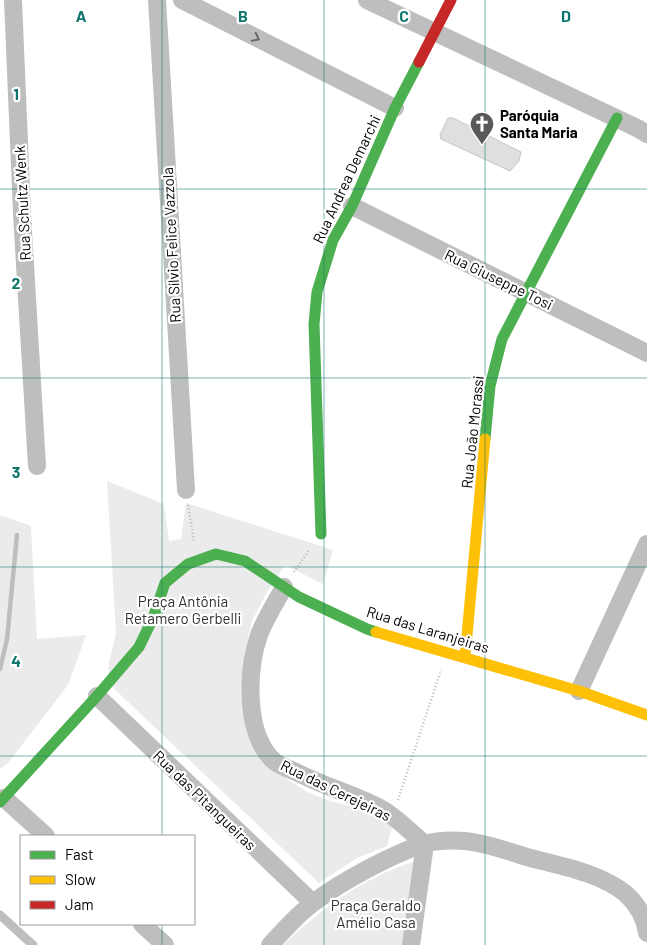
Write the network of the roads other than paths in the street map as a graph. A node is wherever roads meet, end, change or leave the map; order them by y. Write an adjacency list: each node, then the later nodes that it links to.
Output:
1 (13, 0): 13 (street, Rua Schultz Wenk)
2 (157, 0): 14 (street, Rua Sílvio Felice Vazzola)
3 (182, 0): 7 (street, one-way to 7)
4 (368, 0): 6 (street)
5 (451, 0): 6 (street, Rua Andrea Demarchi)
6 (434, 32): 7 (street, Rua Andrea Demarchi); 8 (street)
7 (395, 108): 10 (street, Rua Andrea Demarchi)
8 (617, 118): 9 (street); 11 (street, Rua João Morassi)
9 (647, 134)
10 (352, 206): 11 (street, Rua Giuseppe Tosi); 15 (street, Rua Andrea Demarchi)
11 (526, 293): 12 (street, Rua Giuseppe Tosi); 18 (street, Rua João Morassi)
12 (647, 353)
13 (37, 466)
14 (186, 490)
15 (320, 534)
16 (647, 544): 19 (street)
17 (284, 587): 18 (street, Rua das Laranjeiras); 20 (street, Rua das Laranjeiras); 24 (street, Rua das Cerejeiras)
18 (466, 656): 19 (street, Rua das Laranjeiras)
19 (578, 691): 21 (street, Rua das Laranjeiras)
20 (97, 696): 22 (street, Rua das Laranjeiras); 25 (street, Rua das Pitangueiras)
21 (647, 715)
22 (2, 800): 23 (street)
23 (45, 835)
24 (425, 844): 25 (street); 28 (street); 32 (street)
25 (313, 903): 31 (street)
26 (0, 915): 29 (lane)
27 (143, 925): 30 (street)
28 (647, 933)
29 (33, 945)
30 (165, 945)
31 (270, 945)
32 (411, 945)

